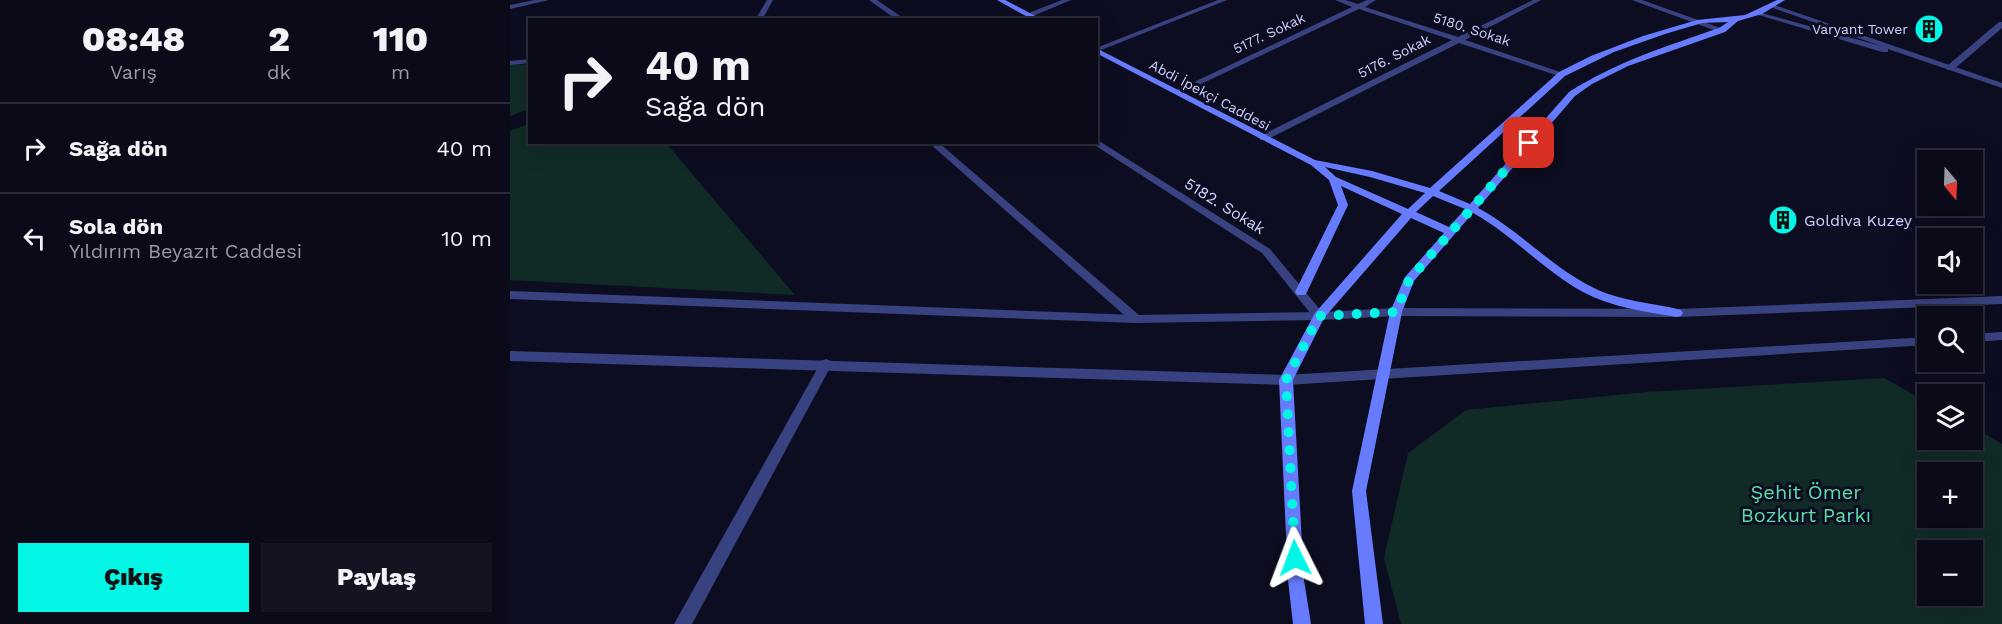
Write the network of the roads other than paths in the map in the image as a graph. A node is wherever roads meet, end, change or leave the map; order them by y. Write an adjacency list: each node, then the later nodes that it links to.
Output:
1 (546, 0): 14 (street)
2 (779, 0): 12 (street)
3 (872, 0): 19 (street)
4 (1000, 0): 16 (main road)
5 (1068, 0): 16 (street)
6 (1224, 0): 26 (street)
7 (1338, 0): 15 (street, 5180. Sokak)
8 (1372, 0): 15 (street, 5177. Sokak)
9 (1538, 0): 25 (street, 5176. Sokak)
10 (1635, 0): 22 (street)
11 (1782, 0): 13 (main road)
12 (769, 1): 18 (street)
13 (1772, 6): 17 (main road); 28 (street)
14 (513, 7)
15 (1356, 7): 25 (street, 5180. Sokak); 34 (street, 5177. Sokak)
16 (1030, 14): 20 (main road)
17 (1756, 14): 21 (main road); 28 (street)
18 (759, 18)
19 (900, 18)
20 (1037, 18)
21 (1736, 19): 22 (main road); 24 (main road)
22 (1700, 21): 24 (street); 32 (main road)
23 (2002, 24): 31 (street)
24 (1722, 30): 41 (main road)
25 (1458, 38): 32 (street, 5180. Sokak); 35 (street, 5176. Sokak)
26 (1098, 50)
27 (1098, 51): 34 (main road, Abdi İpekçi Caddesi)
28 (1922, 58): 31 (street)
29 (528, 61): 30 (street)
30 (510, 63)
31 (1950, 68): 33 (street)
32 (1562, 74): 40 (main road)
33 (2002, 86)
34 (1177, 92): 35 (main road, Abdi İpekçi Caddesi)
35 (1263, 138): 38 (main road, Abdi İpekçi Caddesi)
36 (1098, 143): 44 (street, 5182. Sokak)
37 (934, 144): 50 (street)
38 (1312, 162): 39 (main road, Abdi İpekçi Caddesi); 40 (main road, Abdi İpekçi Caddesi)
39 (1333, 178): 42 (main road, Abdi İpekçi Caddesi); 44 (main road)
40 (1432, 192): 41 (main road, Abdi İpekçi Caddesi); 42 (main road)
41 (1472, 208): 43 (main road); 48 (main road, Abdi İpekçi Caddesi)
42 (1409, 213): 43 (main road, Abdi İpekçi Caddesi); 49 (main road)
43 (1451, 232): 47 (main road)
44 (1301, 292): 49 (street, 5182. Sokak)
45 (510, 295): 50 (street)
46 (2002, 300): 48 (street)
47 (1396, 312): 48 (street); 49 (street); 56 (main road)
48 (1677, 313)
49 (1319, 316): 50 (street); 57 (main road)
50 (1136, 319)
51 (2002, 336): 52 (street)
52 (1983, 337)
53 (1917, 342): 56 (street)
54 (510, 356): 55 (street)
55 (826, 364): 57 (street); 58 (street)
56 (1384, 375): 57 (street); 60 (main road)
57 (1286, 380): 59 (main road)
58 (682, 624)
59 (1302, 624)
60 (1374, 624)

